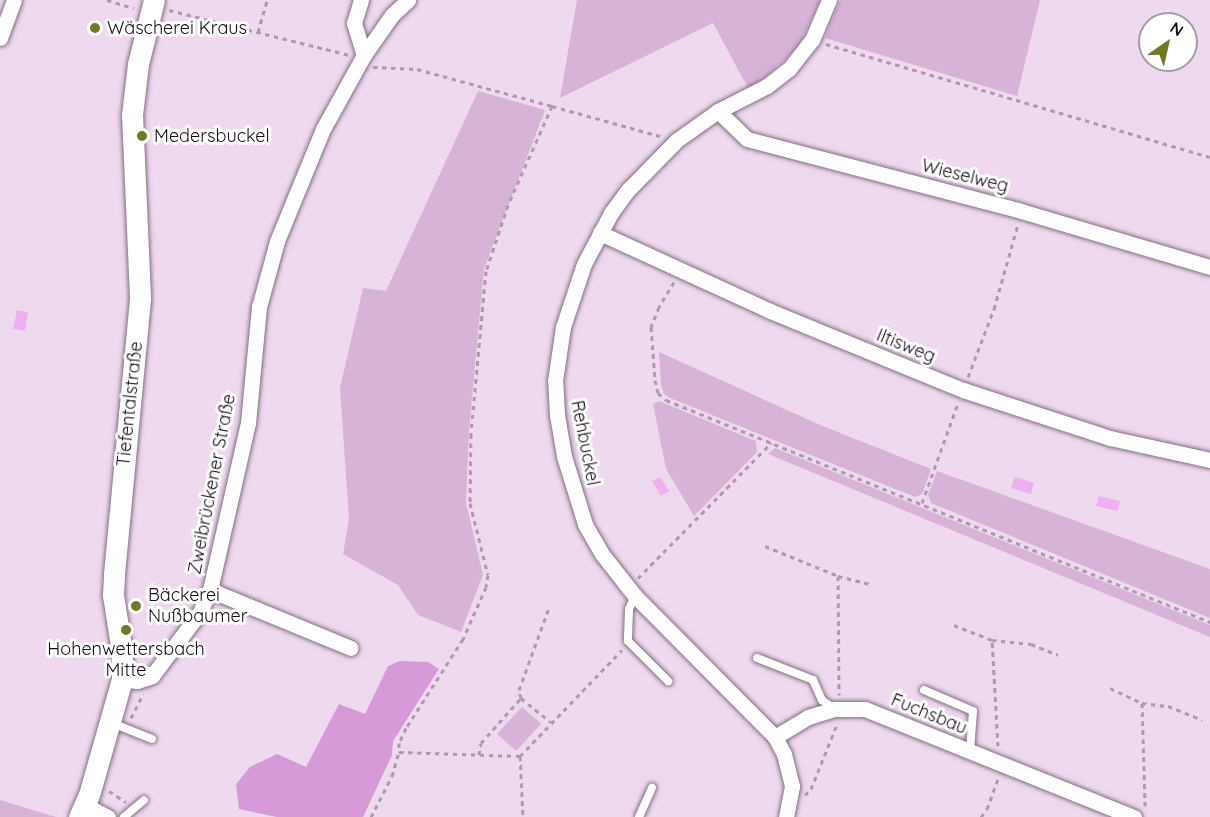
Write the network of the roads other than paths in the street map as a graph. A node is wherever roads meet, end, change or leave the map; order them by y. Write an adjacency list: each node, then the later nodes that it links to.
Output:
1 (14, 0): 6 (street)
2 (361, 0): 7 (street)
3 (408, 0): 7 (street, Zweibrückener Straße)
4 (829, 0): 8 (street, Rehbuckel)
5 (158, 7): 16 (street, Tiefentalstraße)
6 (0, 38)
7 (362, 61): 12 (street, Zweibrückener Straße)
8 (718, 111): 9 (street, Rehbuckel); 10 (street, Wieselweg)
9 (600, 233): 11 (street, Iltisweg); 13 (street, Rehbuckel)
10 (1210, 267)
11 (1210, 460)
12 (210, 590): 14 (street); 16 (street, Zweibrückener Straße)
13 (631, 592): 17 (lane); 21 (street, Rehbuckel)
14 (351, 648)
15 (757, 658): 19 (lane)
16 (122, 679): 20 (street, Tiefentalstraße)
17 (668, 681)
18 (924, 690): 23 (lane)
19 (837, 709): 21 (street, Fuchsbau); 23 (street, Fuchsbau)
20 (111, 722): 22 (lane); 26 (street, Tiefentalstraße)
21 (775, 737): 31 (street, Rehbuckel)
22 (152, 739)
23 (970, 751): 27 (street, Fuchsbau)
24 (652, 788): 30 (lane)
25 (144, 800): 29 (lane)
26 (82, 811): 28 (street)
27 (1140, 812)
28 (108, 817)
29 (124, 817)
30 (639, 817)
31 (786, 817)

